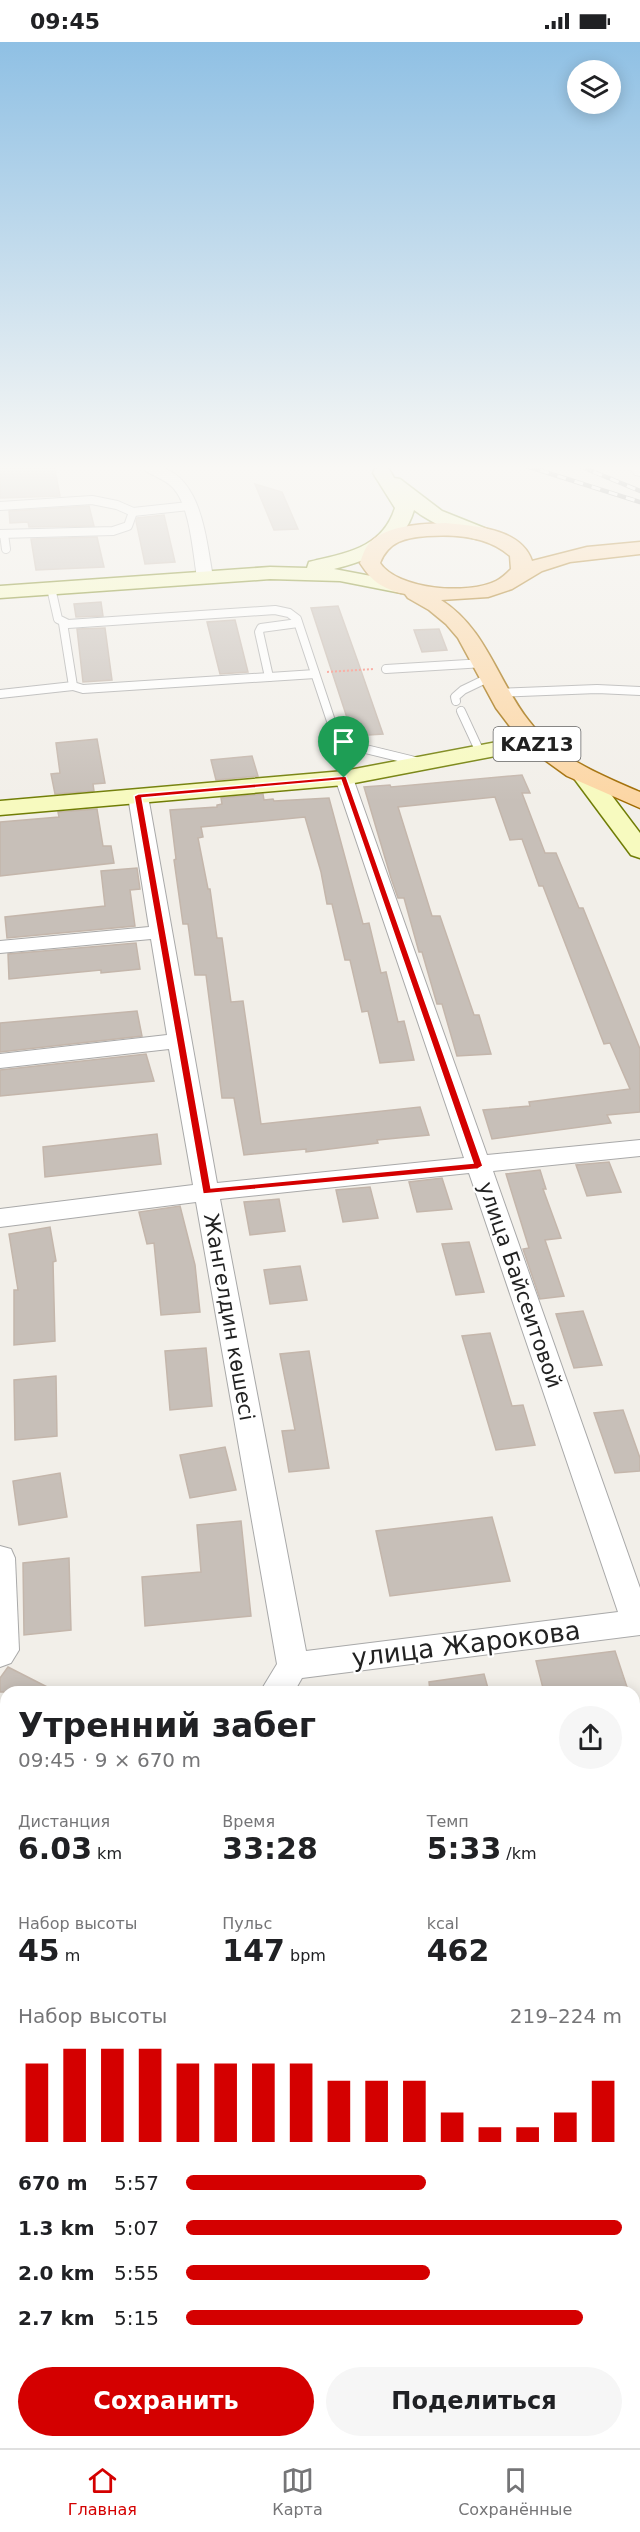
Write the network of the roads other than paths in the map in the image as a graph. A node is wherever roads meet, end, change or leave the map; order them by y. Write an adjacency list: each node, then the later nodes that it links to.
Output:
1 (201, 577): 8 (street)
2 (352, 577): 7 (street)
3 (381, 577): 7 (main road, KAZ13)
4 (515, 577): 6 (main road, KAZ13)
5 (518, 577): 6 (main road, KAZ13)
6 (509, 582): 7 (main road, KAZ13); 13 (main road, KAZ13)
7 (401, 587): 13 (main road, KAZ13)
8 (51, 588): 9 (street); 10 (lane)
9 (0, 592)
10 (63, 623): 11 (lane); 16 (lane)
11 (298, 623): 14 (lane); 15 (lane)
12 (386, 669): 13 (lane)
13 (487, 669): 17 (lane); 19 (lane); 21 (main road, KAZ13)
14 (315, 674): 15 (lane); 23 (lane)
15 (269, 677): 16 (lane)
16 (73, 687): 18 (lane)
17 (640, 691)
18 (0, 694)
19 (456, 701)
20 (461, 711): 22 (lane)
21 (534, 742): 22 (street); 24 (main road, KAZ13)
22 (480, 752): 23 (street)
23 (424, 763): 25 (street)
24 (585, 777): 27 (main road, KAZ13); 29 (street)
25 (344, 778): 26 (street); 35 (street, улица Байсеитовой)
26 (138, 796): 28 (street); 30 (street, Жангелдин көшесі)
27 (640, 801)
28 (0, 808)
29 (640, 850)
30 (161, 932): 31 (street); 32 (street, Жангелдин көшесі)
31 (0, 947)
32 (179, 1041): 33 (street); 36 (street, Жангелдин көшесі)
33 (0, 1061)
34 (640, 1148): 35 (street)
35 (478, 1166): 36 (street); 39 (street, улица Байсеитовой)
36 (207, 1192): 37 (street); 41 (street, Жангелдин көшесі)
37 (0, 1218)
38 (0, 1558): 40 (street)
39 (638, 1623): 41 (street, улица Жарокова)
40 (0, 1654)
41 (293, 1666): 42 (street)
42 (280, 1686)

